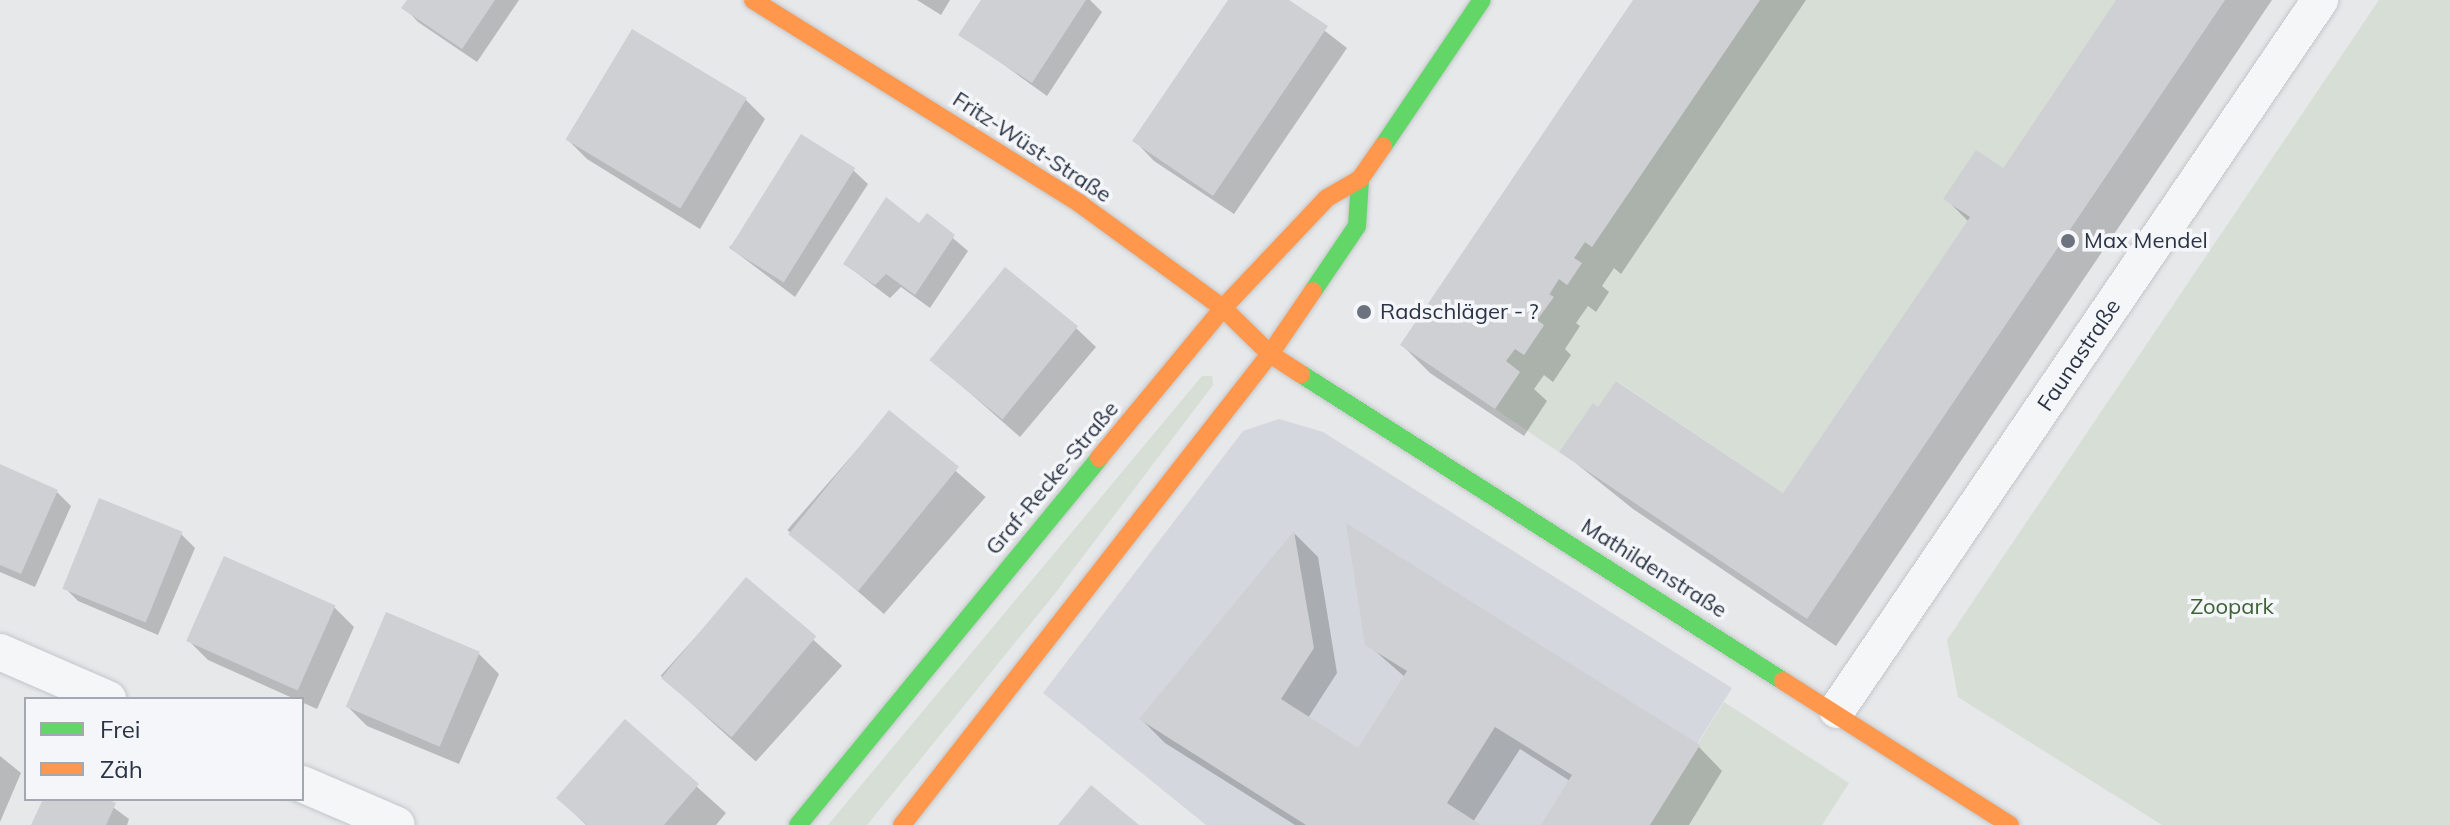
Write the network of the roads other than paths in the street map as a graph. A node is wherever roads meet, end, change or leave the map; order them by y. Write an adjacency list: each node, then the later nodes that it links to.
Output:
1 (753, 0): 5 (street, Fritz-Wüst-Straße)
2 (1482, 0): 4 (street, Graf-Recke-Straße)
3 (2320, 0): 9 (street, Faunastraße)
4 (1360, 179): 5 (street, Graf-Recke-Straße); 6 (street)
5 (1223, 308): 6 (street, Fritz-Wüst-Straße); 12 (street, Graf-Recke-Straße)
6 (1270, 354): 9 (street, Mathildenstraße); 13 (street)
7 (0, 652): 8 (street)
8 (103, 697)
9 (1837, 710): 14 (street, Mathildenstraße)
10 (304, 785): 11 (street)
11 (397, 825)
12 (798, 825)
13 (902, 825)
14 (2010, 825)

